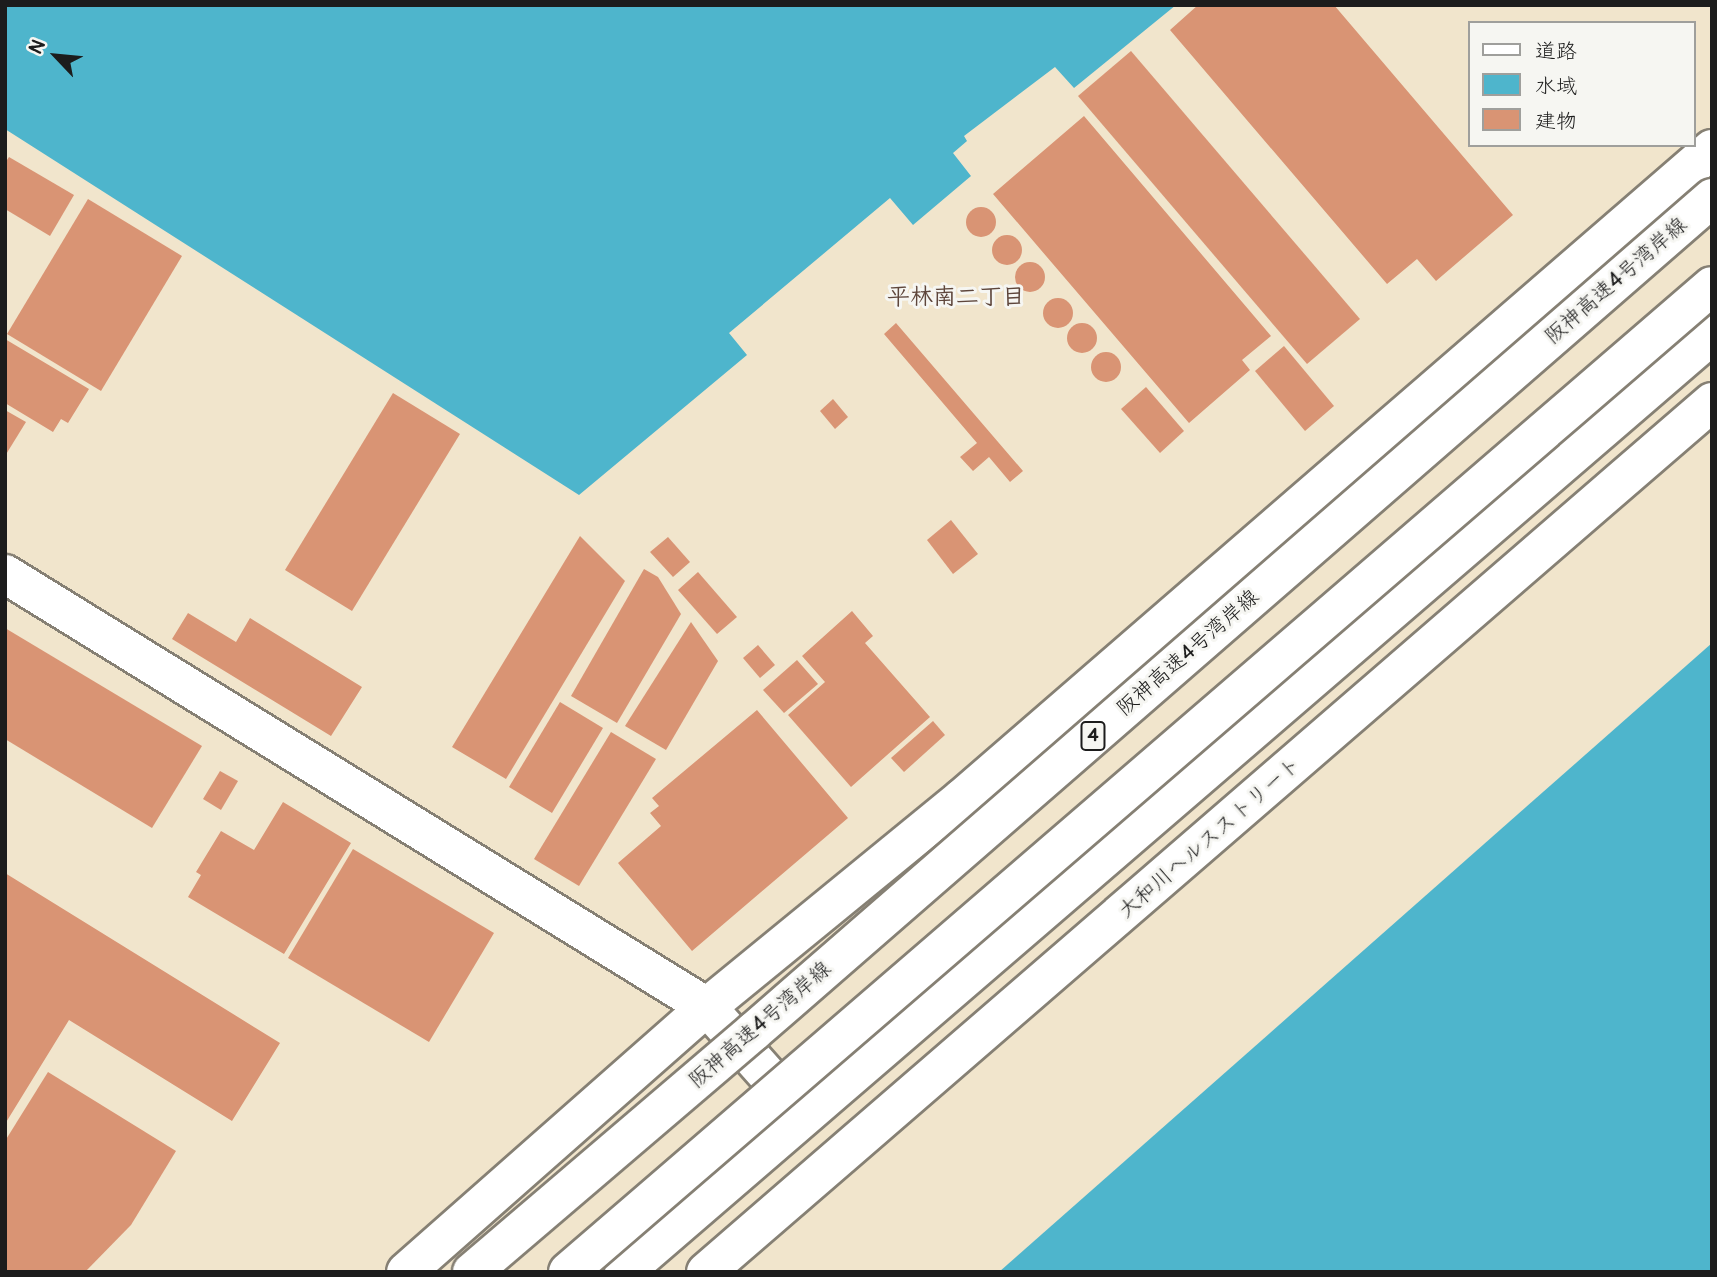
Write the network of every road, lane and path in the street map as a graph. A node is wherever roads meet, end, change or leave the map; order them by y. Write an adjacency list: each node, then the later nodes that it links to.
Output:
1 (1712, 149): 7 (main road)
2 (1712, 198): 10 (main road, 阪神高速4号湾岸線 / 4, bridge)
3 (1712, 286): 11 (main road, bridge)
4 (1712, 335): 8 (main road)
5 (1712, 402): 13 (main road, 大和川ヘルスストリート)
6 (5, 574): 7 (main road)
7 (707, 1007): 8 (main road); 9 (main road)
8 (804, 1115): 12 (main road)
9 (405, 1272)
10 (472, 1272)
11 (568, 1272)
12 (624, 1272)
13 (706, 1272)

